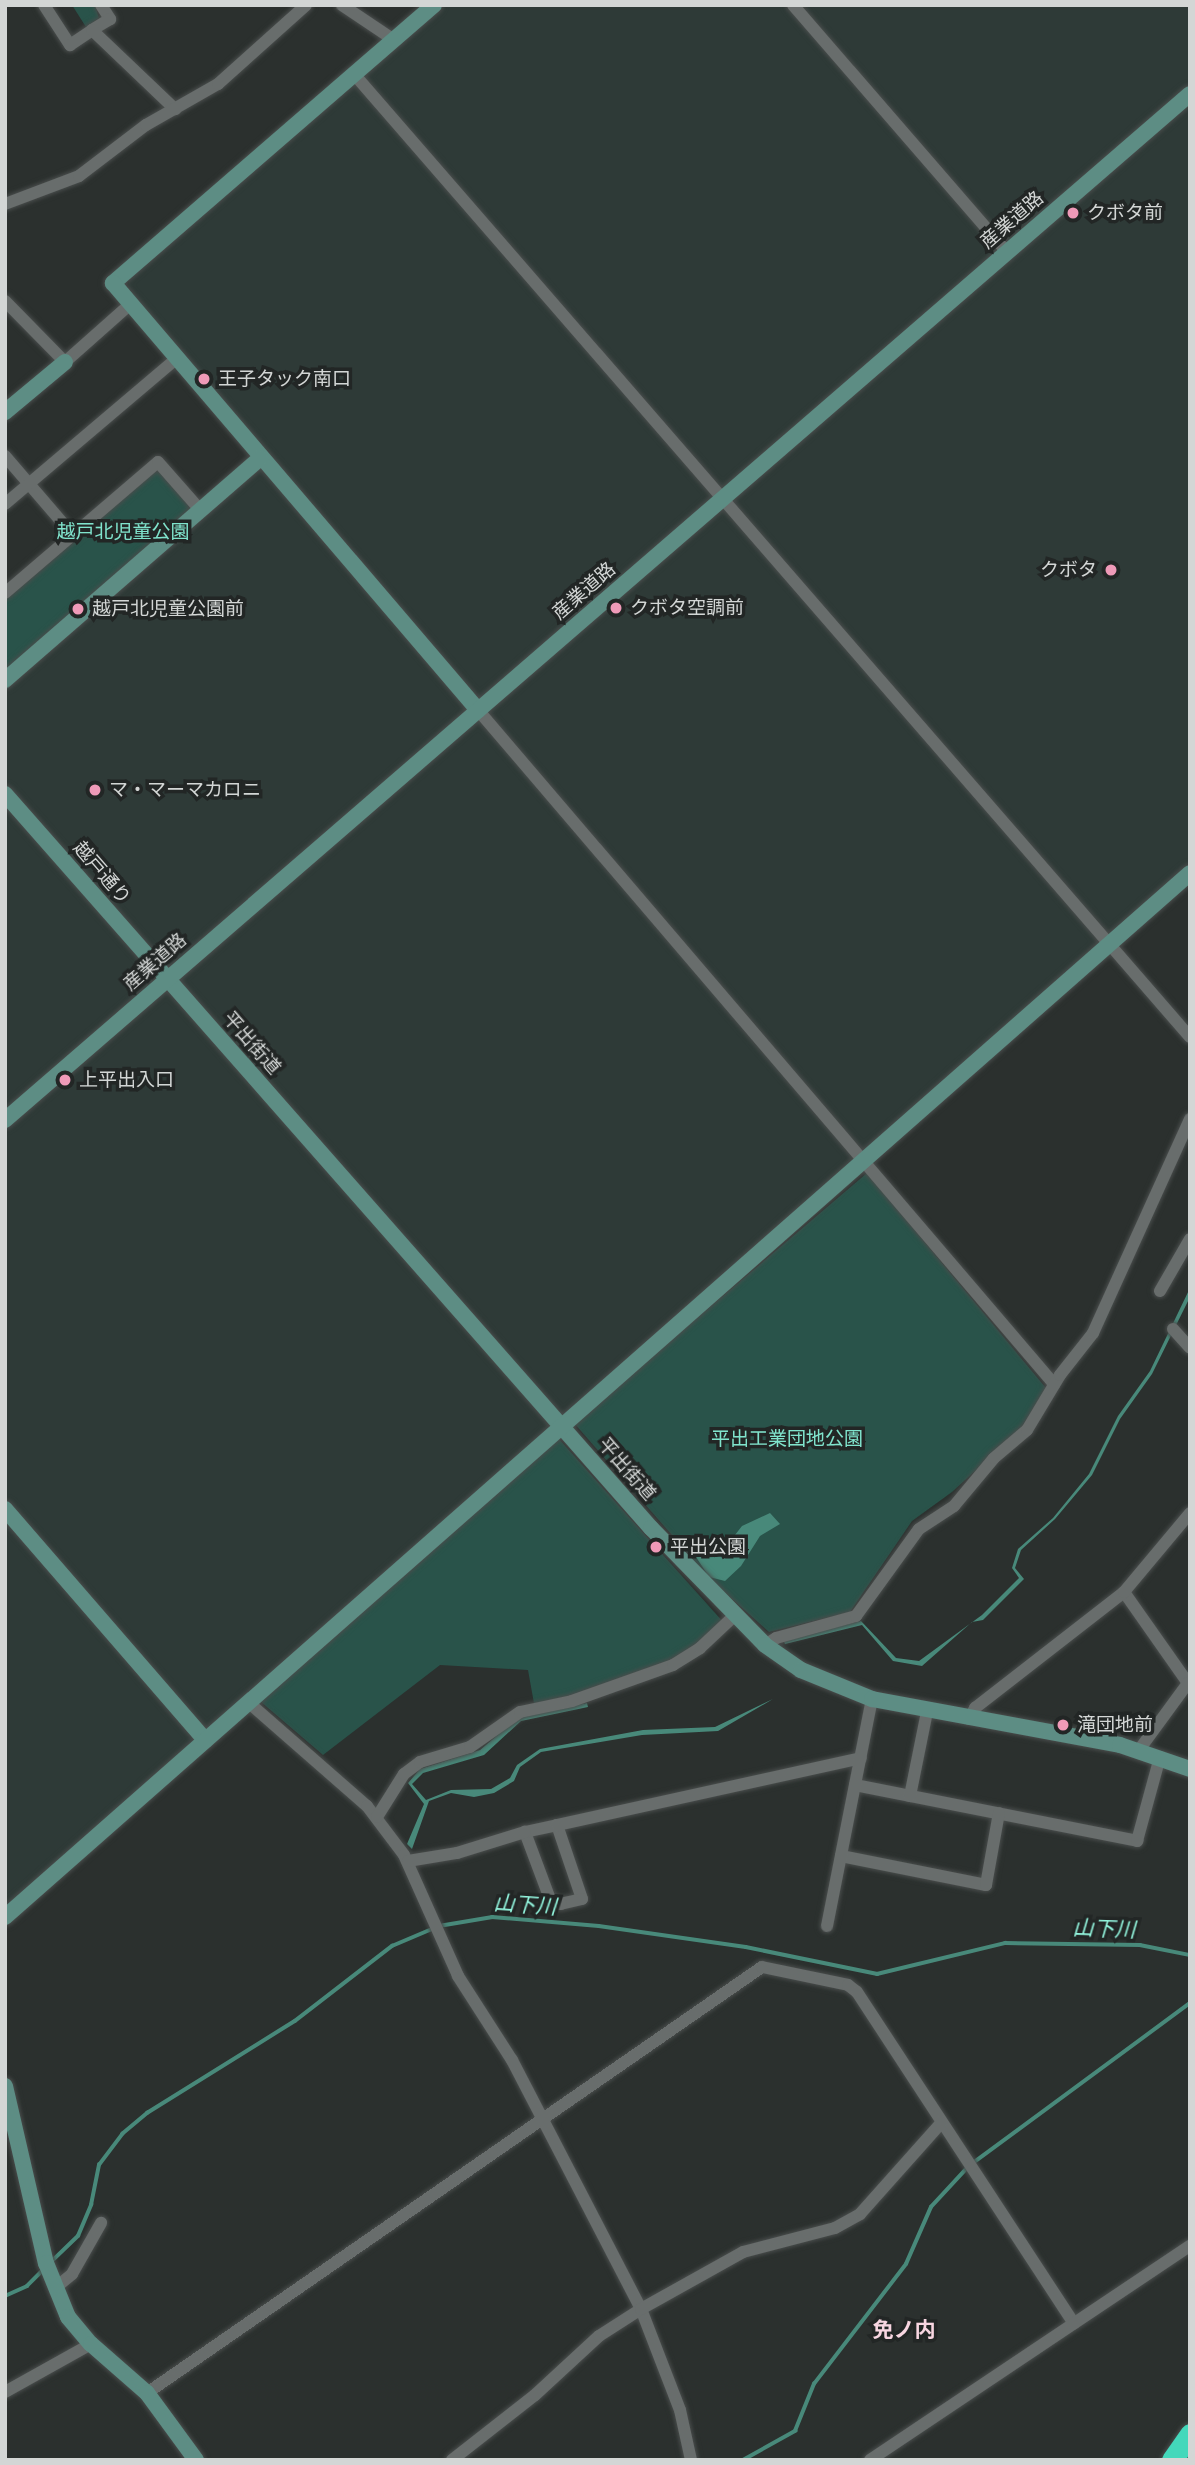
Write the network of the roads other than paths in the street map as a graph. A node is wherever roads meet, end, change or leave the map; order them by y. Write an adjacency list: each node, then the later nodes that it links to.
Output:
1 (44, 5): 7 (street)
2 (101, 5): 7 (street)
3 (306, 5): 11 (street)
4 (342, 5): 8 (street)
5 (434, 5): 8 (street)
6 (793, 5): 13 (street)
7 (92, 30): 11 (street)
8 (394, 40): 9 (street)
9 (354, 74): 15 (street); 22 (street)
10 (1190, 94): 13 (street, 産業道路)
11 (175, 108): 12 (street)
12 (5, 204)
13 (1007, 252): 22 (street, 産業道路)
14 (5, 301): 17 (street)
15 (128, 306): 16 (street); 17 (street)
16 (175, 360): 20 (street); 21 (street)
17 (65, 362): 18 (street)
18 (5, 412)
19 (5, 456): 21 (street)
20 (260, 458): 24 (street); 28 (street)
21 (29, 484): 23 (street); 25 (street)
22 (723, 499): 28 (street, 産業道路); 31 (street)
23 (5, 504)
24 (201, 511): 25 (street); 27 (street)
25 (73, 535): 26 (street)
26 (5, 593)
27 (5, 680)
28 (478, 710): 32 (street, 産業道路); 37 (street)
29 (5, 794): 32 (street, 越戸通り)
30 (1190, 873): 31 (street)
31 (1107, 945): 33 (street); 37 (street)
32 (167, 979): 35 (street, 産業道路); 43 (street, 平出街道)
33 (1190, 1037)
34 (1190, 1119): 36 (street)
35 (5, 1121)
36 (1185, 1144): 42 (street)
37 (866, 1158): 42 (street); 43 (street)
38 (1190, 1239): 39 (street)
39 (1160, 1292)
40 (1173, 1329): 41 (street)
41 (1190, 1348)
42 (1054, 1384): 49 (street)
43 (562, 1426): 48 (street, 平出街道); 52 (street)
44 (5, 1509): 55 (street)
45 (1190, 1513): 46 (street)
46 (1186, 1530): 47 (street)
47 (1124, 1592): 50 (street); 54 (street)
48 (733, 1617): 49 (street, 平出街道); 63 (street)
49 (765, 1645): 51 (street, 平出街道)
50 (1188, 1679): 56 (street)
51 (872, 1699): 53 (street, 平出街道); 58 (street)
52 (248, 1702): 55 (street); 63 (street)
53 (927, 1712): 54 (street, 平出街道); 61 (street)
54 (969, 1718): 56 (street, 平出街道)
55 (205, 1740): 68 (street)
56 (1139, 1750): 57 (street, 平出街道)
57 (1160, 1757): 59 (street, 平出街道); 62 (street)
58 (861, 1758): 60 (street); 64 (street)
59 (1190, 1769)
60 (855, 1785): 61 (street); 66 (street)
61 (911, 1796): 62 (street)
62 (999, 1813): 66 (street)
63 (377, 1817): 67 (street)
64 (557, 1825): 65 (street); 65 (street)
65 (525, 1832): 67 (street)
66 (841, 1856): 69 (street)
67 (408, 1861): 71 (street)
68 (5, 1917)
69 (827, 1926)
70 (5, 2086): 75 (street)
71 (543, 2118): 72 (street); 76 (street); 80 (street)
72 (941, 2123): 76 (street); 77 (street)
73 (102, 2223): 75 (street)
74 (1190, 2246): 77 (street)
75 (55, 2288): 78 (street)
76 (641, 2309): 84 (street); 85 (street)
77 (1074, 2323): 86 (street)
78 (91, 2344): 79 (street); 80 (street)
79 (5, 2392)
80 (147, 2393): 83 (street)
81 (1190, 2434): 87 (highway)
82 (1190, 2452): 88 (highway)
83 (196, 2460)
84 (452, 2460)
85 (691, 2460)
86 (870, 2460)
87 (1171, 2460)
88 (1184, 2460)

